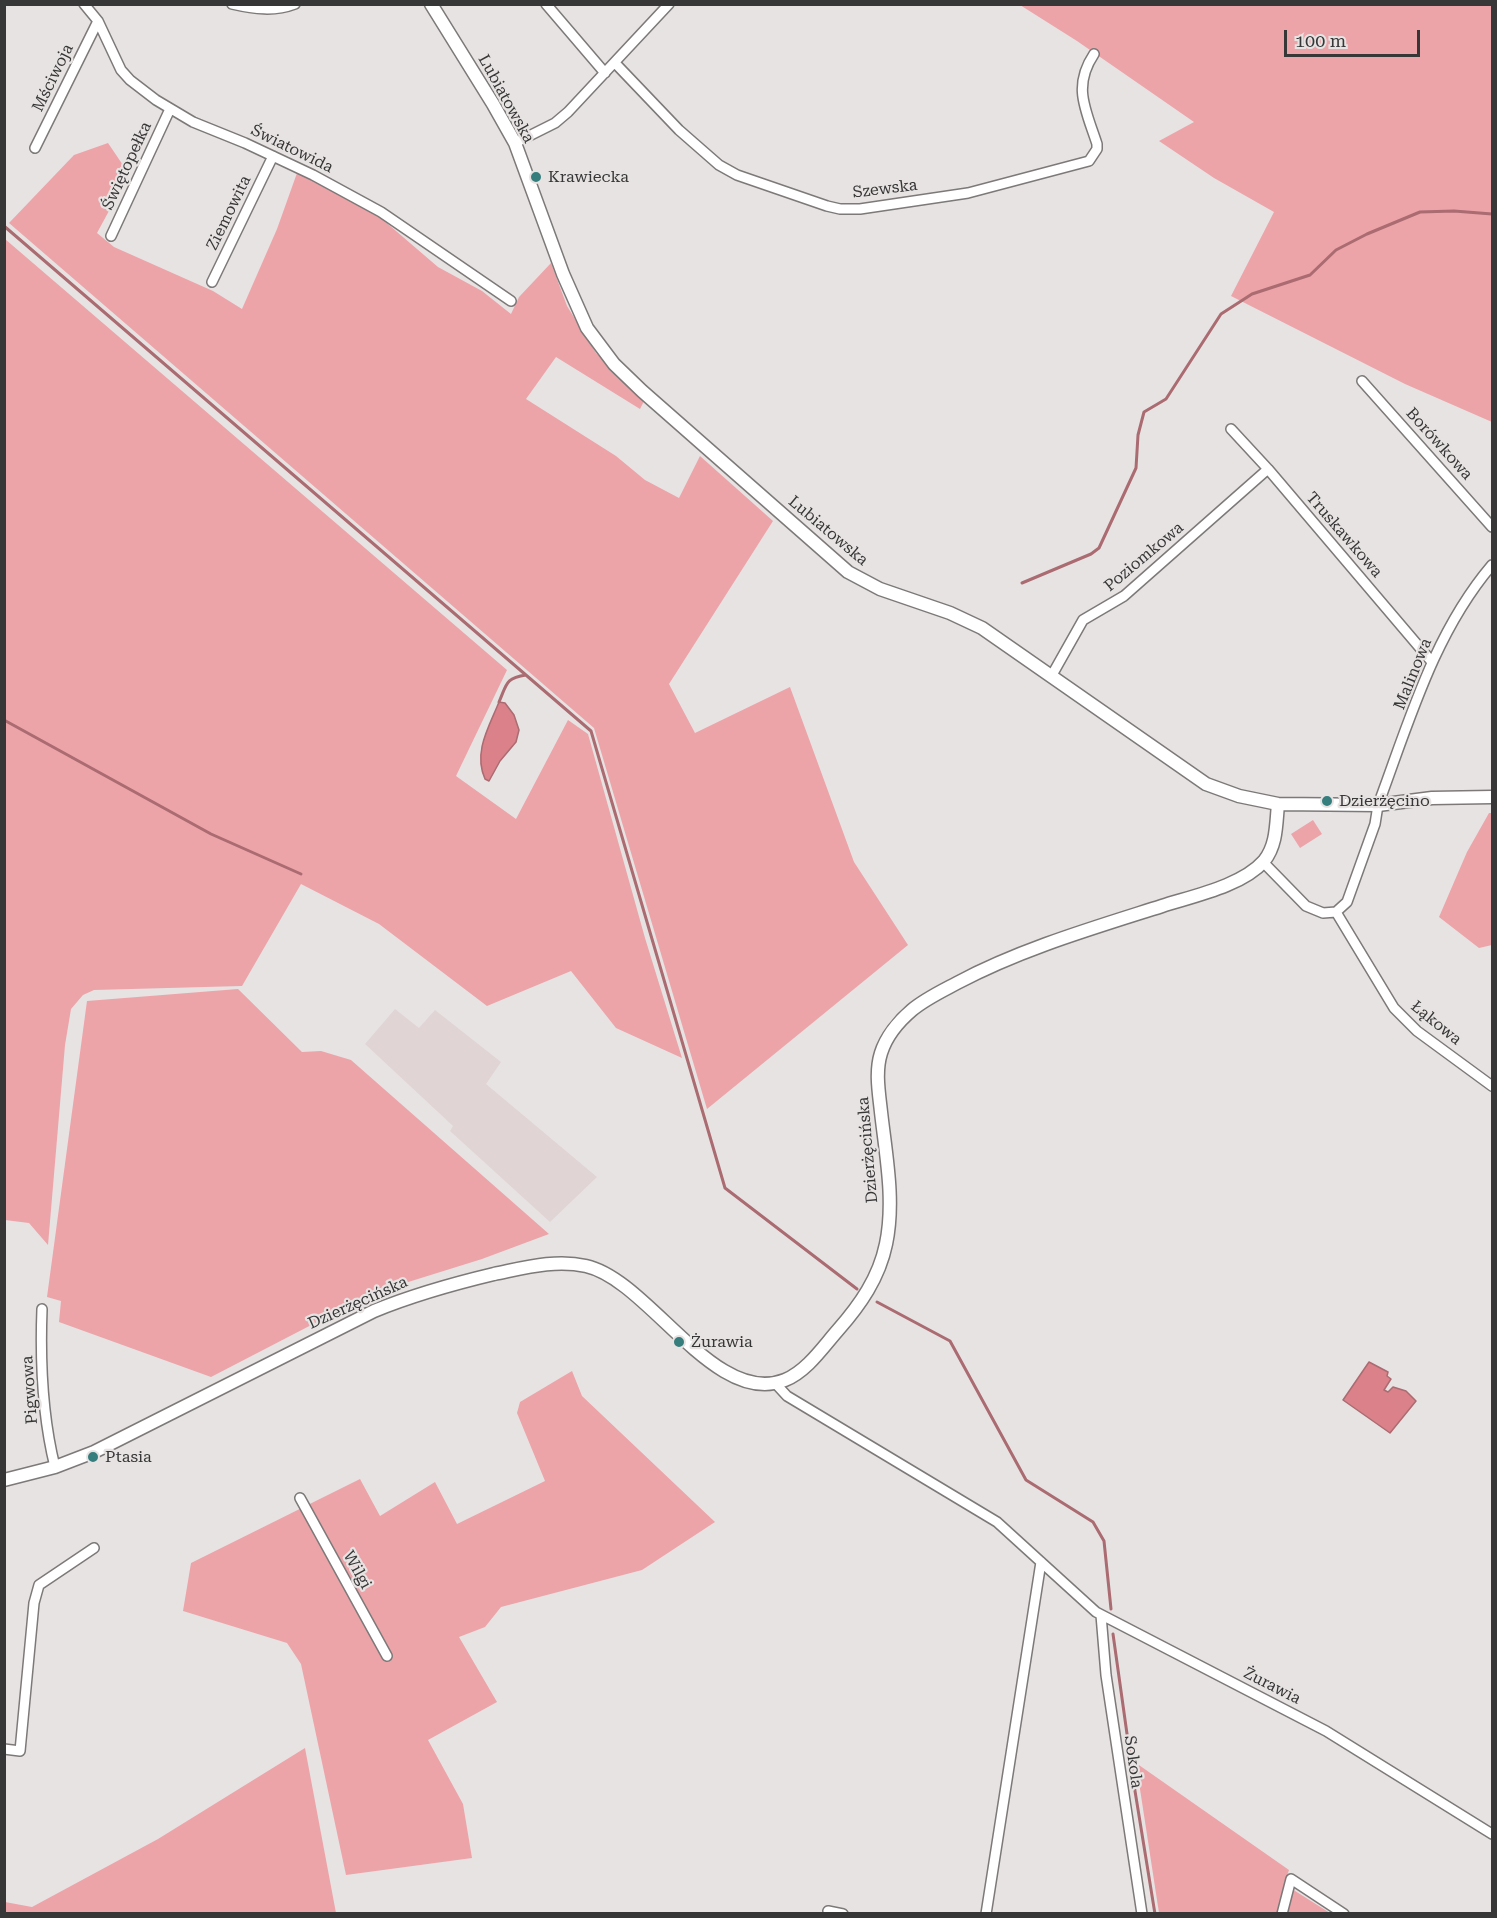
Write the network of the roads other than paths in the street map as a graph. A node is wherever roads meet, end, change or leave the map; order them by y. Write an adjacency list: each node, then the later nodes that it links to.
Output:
1 (84, 4): 7 (street, Światowida)
2 (232, 4): 3 (street)
3 (295, 4)
4 (431, 4): 12 (street, Lubiatowska)
5 (546, 4): 10 (street)
6 (669, 4): 9 (street)
7 (98, 21): 11 (street, Światowida); 13 (street, Mściwoja)
8 (1094, 54): 9 (street, Szewska)
9 (615, 63): 10 (street)
10 (605, 73): 12 (street)
11 (170, 109): 14 (street, Światowida); 15 (street, Świętopełka)
12 (515, 143): 24 (street, Lubiatowska)
13 (35, 148)
14 (273, 156): 16 (street, Ziemowita); 17 (street, Światowida)
15 (111, 236)
16 (212, 282)
17 (511, 301)
18 (1362, 381): 21 (street, Borówkowa)
19 (1231, 429): 20 (street, Truskawkowa)
20 (1268, 469): 23 (street, Truskawkowa); 24 (street, Poziomkowa)
21 (1492, 527)
22 (1492, 565): 23 (street, Malinowa)
23 (1432, 662): 27 (street, Malinowa)
24 (1052, 675): 26 (street, Lubiatowska)
25 (1492, 797): 27 (street, Lubiatowska)
26 (1278, 804): 27 (street, Lubiatowska); 28 (street)
27 (1378, 805): 29 (street)
28 (1263, 862): 29 (street); 32 (street, Dzierżęcińska)
29 (1336, 912): 30 (street, Łąkowa)
30 (1492, 1086)
31 (42, 1309): 33 (street, Pigwowa)
32 (775, 1383): 33 (street, Dzierżęcińska); 37 (street, Żurawia)
33 (55, 1467): 34 (street, Dzierżęcińska)
34 (4, 1480)
35 (300, 1498): 39 (street, Wilgi)
36 (94, 1548): 40 (street)
37 (1041, 1562): 38 (street, Żurawia); 44 (street)
38 (1101, 1615): 41 (street, Żurawia); 45 (street, Sokola)
39 (387, 1656)
40 (4, 1749)
41 (1492, 1834)
42 (828, 1911): 43 (street)
43 (843, 1914)
44 (986, 1914)
45 (1142, 1914)
46 (1282, 1914): 47 (street)
47 (1344, 1914)

